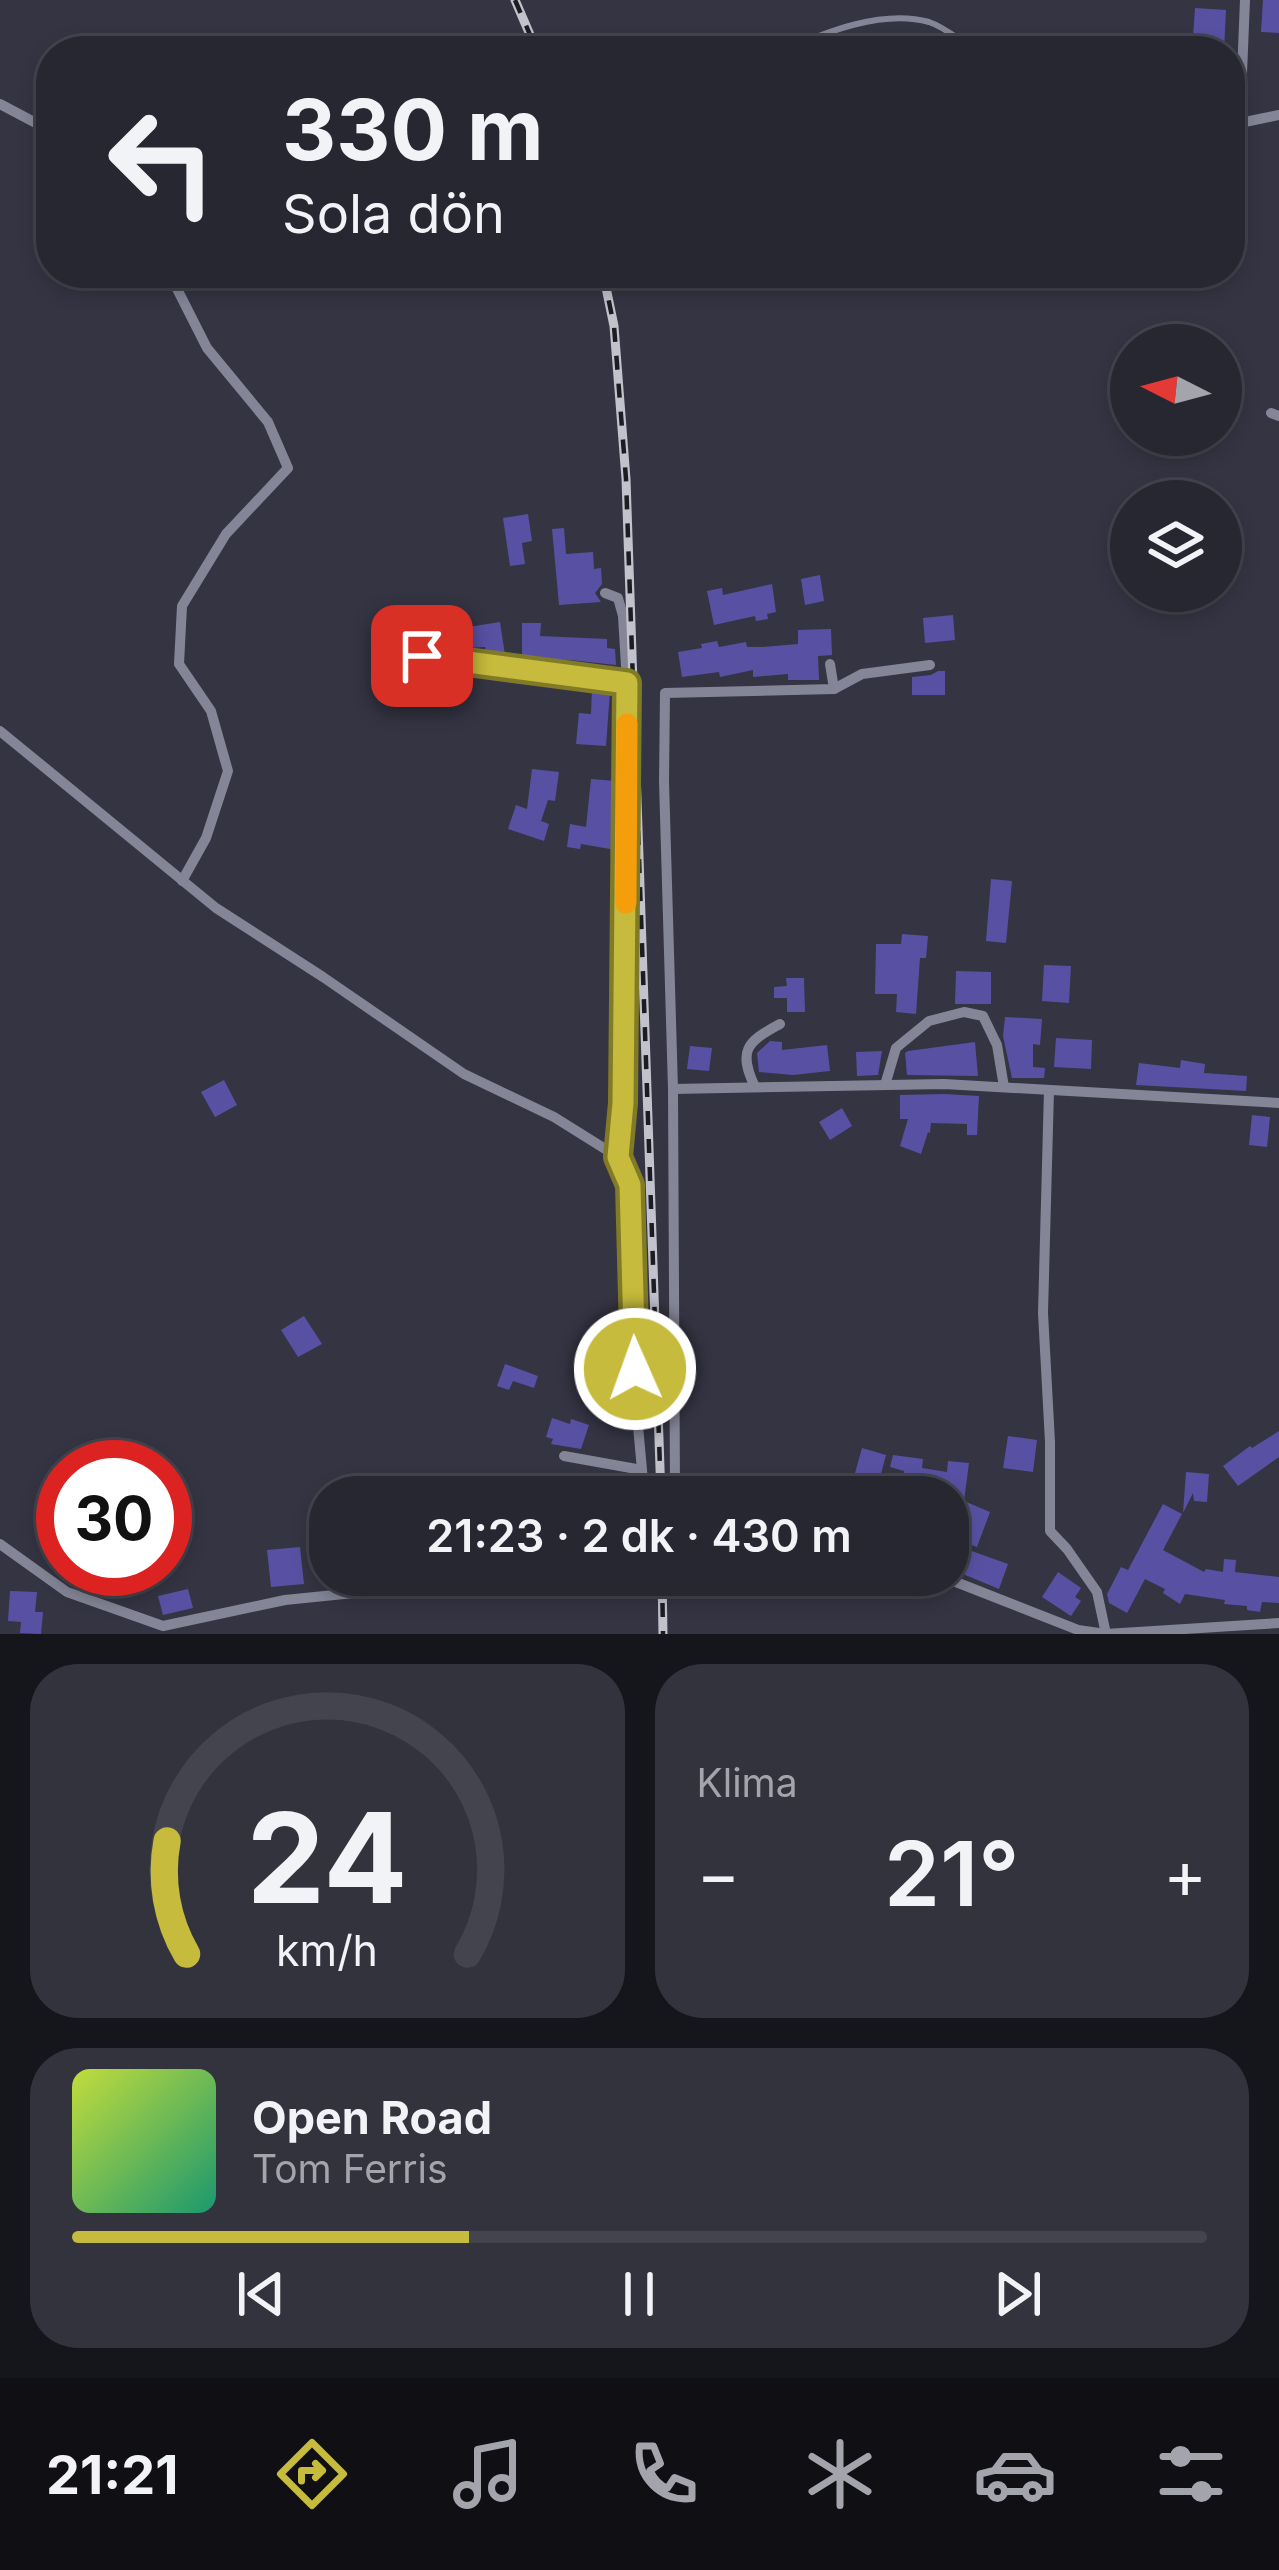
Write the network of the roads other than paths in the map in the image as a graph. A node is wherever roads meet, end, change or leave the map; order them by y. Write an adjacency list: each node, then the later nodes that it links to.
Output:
1 (1245, 0): 4 (street)
2 (818, 36): 3 (lane)
3 (954, 36)
4 (1242, 36)
5 (0, 104): 7 (street)
6 (1279, 115): 8 (street)
7 (36, 122)
8 (1245, 122)
9 (177, 288): 17 (street)
10 (605, 593): 14 (street)
11 (422, 656): 14 (street)
12 (830, 664): 15 (street)
13 (930, 665): 15 (street)
14 (627, 683): 25 (street)
15 (834, 689): 22 (street)
16 (0, 731): 17 (street)
17 (182, 880): 25 (street)
18 (779, 1024): 20 (street)
19 (885, 1085): 20 (street); 21 (street); 21 (street)
20 (755, 1087): 22 (street)
21 (1004, 1087): 23 (street)
22 (673, 1089): 28 (street)
23 (1049, 1090): 24 (street); 33 (street)
24 (1279, 1103)
25 (618, 1157): 27 (street)
26 (564, 1456): 27 (street)
27 (642, 1476)
28 (675, 1476)
29 (0, 1544): 31 (street)
30 (969, 1587): 33 (street)
31 (324, 1596)
32 (1279, 1623): 33 (street)
33 (1106, 1634)

